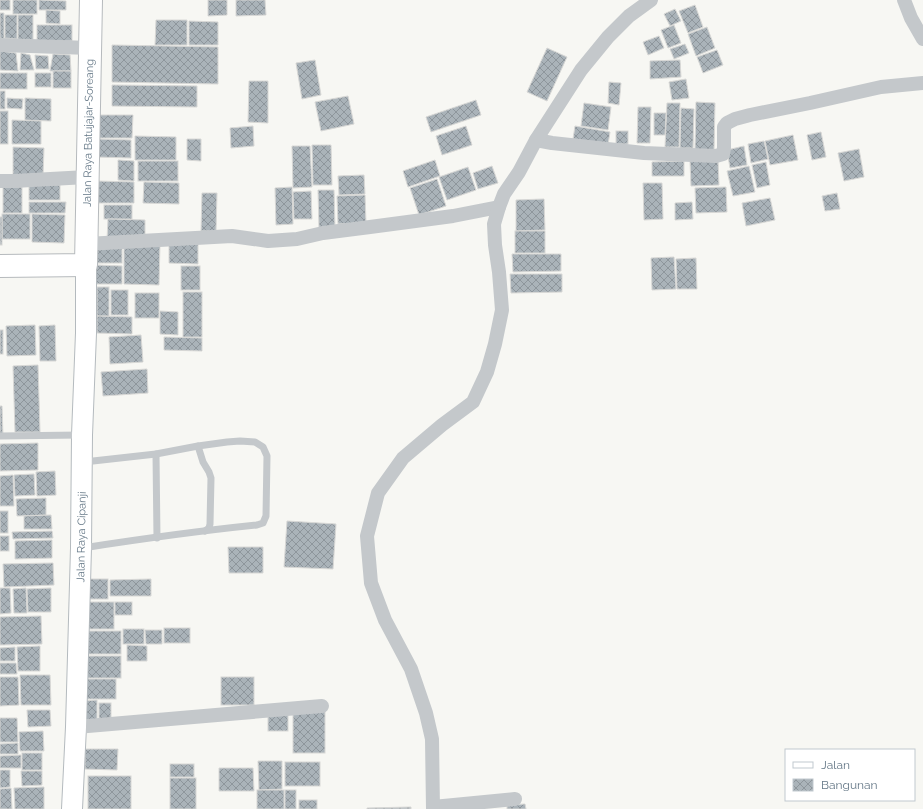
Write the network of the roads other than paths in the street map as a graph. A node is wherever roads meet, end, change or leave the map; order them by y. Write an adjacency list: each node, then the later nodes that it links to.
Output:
1 (91, 0): 6 (highway, Jalan Raya Batujajar-Soreang)
2 (651, 0): 8 (street)
3 (904, 0): 4 (street)
4 (923, 39)
5 (0, 45): 6 (street)
6 (90, 48): 9 (highway, Jalan Raya Batujajar-Soreang)
7 (923, 83): 8 (street)
8 (536, 140): 11 (street)
9 (87, 177): 10 (street); 12 (highway, Jalan Raya Batujajar-Soreang)
10 (0, 181)
11 (499, 207): 12 (street); 26 (street)
12 (86, 244): 14 (highway, Jalan Raya Batujajar-Soreang)
13 (0, 266): 14 (highway)
14 (86, 266): 15 (main road, Jalan Raya Cipanji)
15 (82, 435): 16 (lane); 19 (main road, Jalan Raya Cipanji)
16 (0, 436)
17 (198, 446): 18 (lane); 20 (lane); 20 (lane)
18 (156, 454): 19 (lane); 21 (lane)
19 (82, 462): 22 (main road, Jalan Raya Cipanji)
20 (205, 531): 21 (lane)
21 (156, 538): 22 (lane)
22 (81, 548): 24 (main road, Jalan Raya Cipanji)
23 (322, 706): 24 (street)
24 (76, 727): 27 (main road, Jalan Raya Cipanji)
25 (515, 799): 26 (street)
26 (433, 808)
27 (72, 809)

